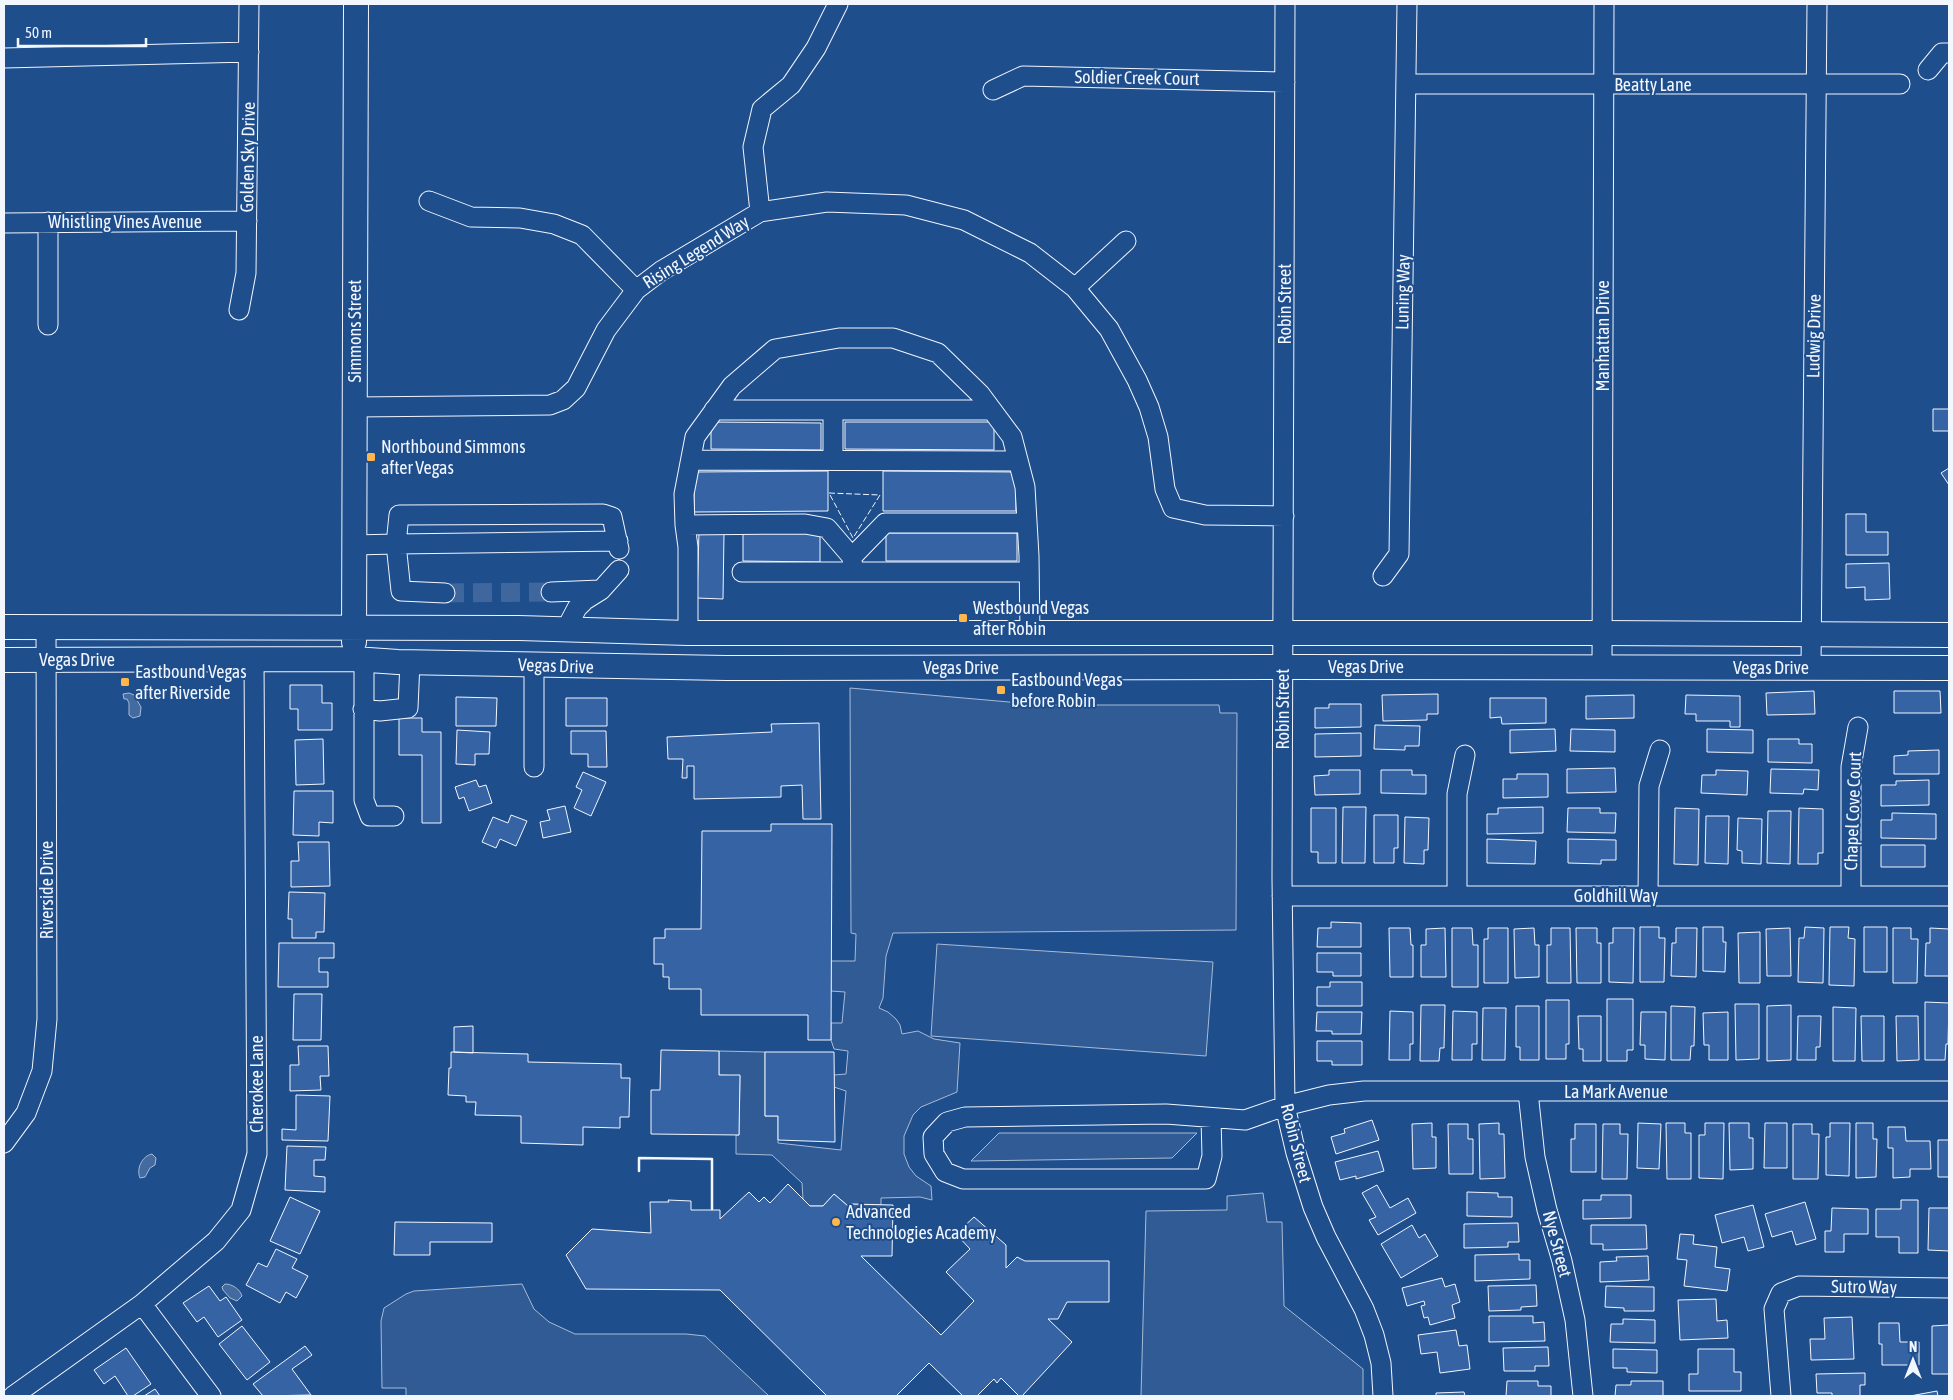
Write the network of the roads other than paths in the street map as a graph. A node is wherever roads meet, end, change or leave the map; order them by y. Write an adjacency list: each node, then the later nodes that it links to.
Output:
1 (249, 4): 8 (street, Golden Sky Drive)
2 (356, 4): 28 (main road, Simmons Street)
3 (838, 4): 19 (street)
4 (1285, 4): 12 (street, Robin Street)
5 (1407, 4): 13 (street, Luning Way)
6 (1604, 4): 15 (street, Manhattan Drive)
7 (1817, 4): 16 (street, Ludwig Drive)
8 (249, 52): 10 (street); 20 (street, Golden Sky Drive)
9 (1949, 53): 11 (street)
10 (4, 58)
11 (1928, 70)
12 (1285, 82): 17 (street, Soldier Creek Court); 35 (street, Robin Street)
13 (1407, 84): 15 (street, Beatty Lane); 44 (street, Luning Way)
14 (1900, 84): 16 (street, Beatty Lane)
15 (1604, 85): 16 (street, Beatty Lane); 56 (street, Manhattan Drive)
16 (1816, 85): 57 (street, Ludwig Drive)
17 (993, 90)
18 (429, 201): 25 (street)
19 (760, 212): 24 (street, Rising Legend Way); 25 (street, Rising Legend Way)
20 (247, 221): 22 (street, Whistling Vines Avenue); 26 (street, Golden Sky Drive)
21 (4, 222): 22 (street, Whistling Vines Avenue)
22 (48, 222): 27 (street)
23 (1126, 241): 24 (street)
24 (1075, 288): 35 (street, Rising Legend Way)
25 (636, 290): 28 (street, Rising Legend Way)
26 (239, 310)
27 (48, 325)
28 (355, 407): 39 (main road, Simmons Street)
29 (714, 410): 30 (street); 31 (street); 32 (street)
30 (833, 410): 31 (street); 33 (street)
31 (991, 410): 34 (street)
32 (690, 460): 33 (street); 37 (street)
33 (833, 460): 34 (street)
34 (1018, 461): 36 (street)
35 (1284, 516): 55 (street, Robin Street)
36 (1027, 523): 40 (street); 43 (street)
37 (684, 525): 40 (street); 52 (street)
38 (396, 544): 38 (street); 39 (street); 47 (street)
39 (354, 545): 50 (main road, Simmons Street)
40 (853, 564): 42 (street); 43 (street)
41 (619, 570): 45 (street)
42 (742, 572)
43 (1029, 572): 54 (street)
44 (1383, 576)
45 (601, 590): 46 (street); 51 (street)
46 (551, 592)
47 (444, 593)
48 (4, 627): 49 (main road, Vegas Drive)
49 (46, 627): 50 (main road, Vegas Drive); 60 (street, Riverside Drive)
50 (354, 628): 51 (main road, Vegas Drive); 62 (main road, Simmons Street)
51 (566, 629): 52 (main road, Vegas Drive)
52 (688, 633): 53 (main road, Vegas Drive)
53 (869, 633): 54 (main road, Vegas Drive); 66 (main road)
54 (1030, 633): 55 (main road, Vegas Drive)
55 (1284, 633): 56 (main road, Vegas Drive); 65 (street, Robin Street)
56 (1602, 633): 57 (main road, Vegas Drive); 67 (street, Manhattan Drive)
57 (1811, 633): 58 (main road, Vegas Drive); 68 (street, Ludwig Drive)
58 (1949, 635)
59 (4, 660): 60 (main road, Vegas Drive)
60 (46, 660): 61 (main road, Vegas Drive); 85 (street, Riverside Drive)
61 (254, 660): 62 (main road, Vegas Drive); 87 (street, Cherokee Lane)
62 (359, 660): 63 (main road, Vegas Drive); 70 (street)
63 (410, 662): 64 (main road, Vegas Drive); 70 (street)
64 (534, 665): 66 (main road, Vegas Drive); 74 (street)
65 (1283, 667): 66 (main road, Vegas Drive); 67 (main road, Vegas Drive); 76 (street, Robin Street)
66 (870, 668)
67 (1602, 668): 68 (main road, Vegas Drive)
68 (1811, 668): 69 (main road, Vegas Drive)
69 (1949, 668)
70 (363, 709): 75 (street)
71 (1858, 727): 79 (street, Chapel Cove Court)
72 (1660, 750): 78 (street)
73 (1465, 755): 77 (street)
74 (534, 767)
75 (394, 816)
76 (1282, 896): 77 (street, Goldhill Way); 83 (street, Robin Street)
77 (1457, 896): 78 (street, Goldhill Way)
78 (1648, 896): 79 (street, Goldhill Way)
79 (1851, 896): 80 (street, Goldhill Way)
80 (1949, 896)
81 (1949, 1091): 82 (street, La Mark Avenue)
82 (1528, 1092): 83 (street, La Mark Avenue); 91 (street, Nye Street)
83 (1285, 1106): 84 (street, La Mark Avenue); 90 (street, Robin Street)
84 (1211, 1118): 84 (street, La Mark Avenue)
85 (4, 1143)
86 (1949, 1288): 92 (street, Sutro Way)
87 (142, 1304): 88 (street, Cherokee Lane); 89 (street)
88 (13, 1396)
89 (211, 1396)
90 (1383, 1396)
91 (1583, 1396)
92 (1781, 1396)

